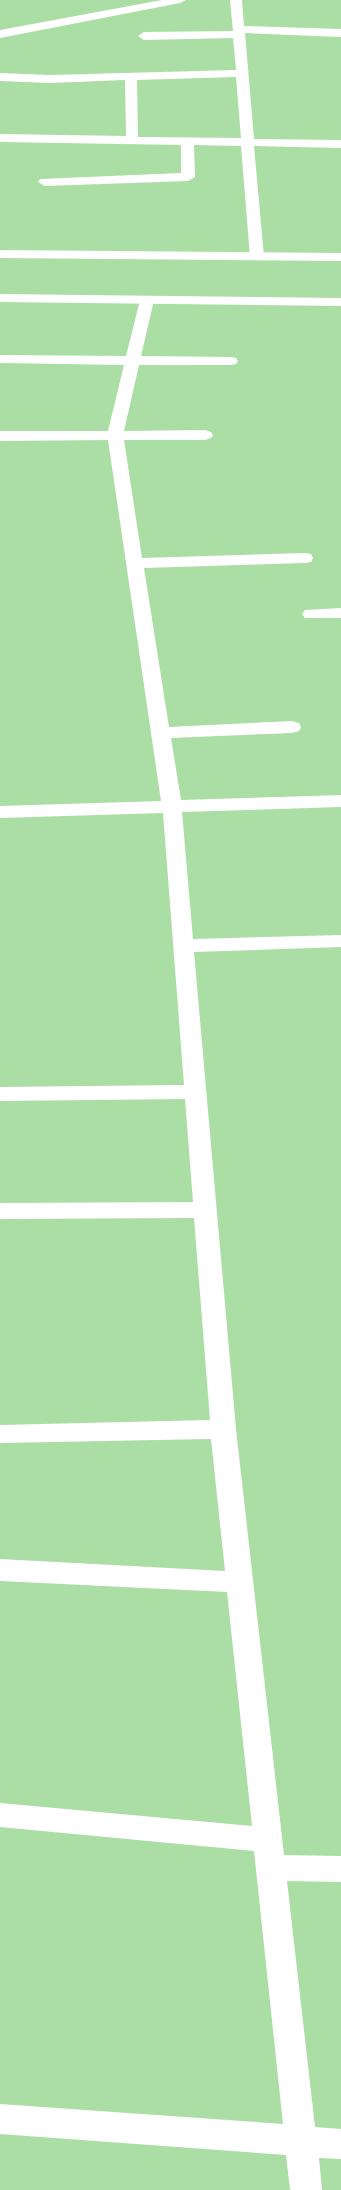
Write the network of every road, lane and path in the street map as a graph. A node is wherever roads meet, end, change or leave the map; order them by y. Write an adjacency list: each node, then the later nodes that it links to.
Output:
1 (180, 0): 5 (street)
2 (236, 0): 3 (street)
3 (239, 32): 4 (street); 6 (street); 7 (street)
4 (341, 33)
5 (0, 34)
6 (144, 36)
7 (242, 73): 8 (street); 13 (street)
8 (131, 77): 9 (street); 11 (street)
9 (0, 78)
10 (0, 138): 11 (street)
11 (132, 140): 12 (street)
12 (187, 142): 13 (street); 15 (street)
13 (248, 142): 14 (street); 17 (street)
14 (341, 144)
15 (45, 182)
16 (0, 254): 17 (street)
17 (257, 256): 18 (street)
18 (341, 257)
19 (0, 298): 20 (street)
20 (147, 300): 21 (street); 23 (street)
21 (341, 302)
22 (0, 359): 23 (street)
23 (133, 360): 24 (street); 27 (street)
24 (231, 361)
25 (205, 435): 27 (street)
26 (0, 436): 27 (street)
27 (115, 436): 29 (street)
28 (305, 558): 29 (street)
29 (135, 563): 33 (street)
30 (341, 613): 31 (street)
31 (312, 614)
32 (292, 727): 33 (street)
33 (161, 733): 35 (street)
34 (341, 801): 35 (street)
35 (172, 807): 36 (street); 38 (street)
36 (0, 812)
37 (341, 941): 38 (street)
38 (184, 946): 39 (street)
39 (196, 1092): 40 (street); 41 (street)
40 (0, 1094)
41 (205, 1210): 42 (street); 43 (street)
42 (0, 1211)
43 (223, 1429): 44 (street); 46 (street)
44 (0, 1434)
45 (0, 1570): 46 (street)
46 (241, 1582): 48 (street)
47 (0, 1814): 48 (street)
48 (269, 1840): 49 (street)
49 (272, 1868): 50 (street); 52 (street)
50 (341, 1869)
51 (0, 2119): 52 (street)
52 (302, 2142): 53 (street); 54 (street)
53 (341, 2144)
54 (306, 2190)

